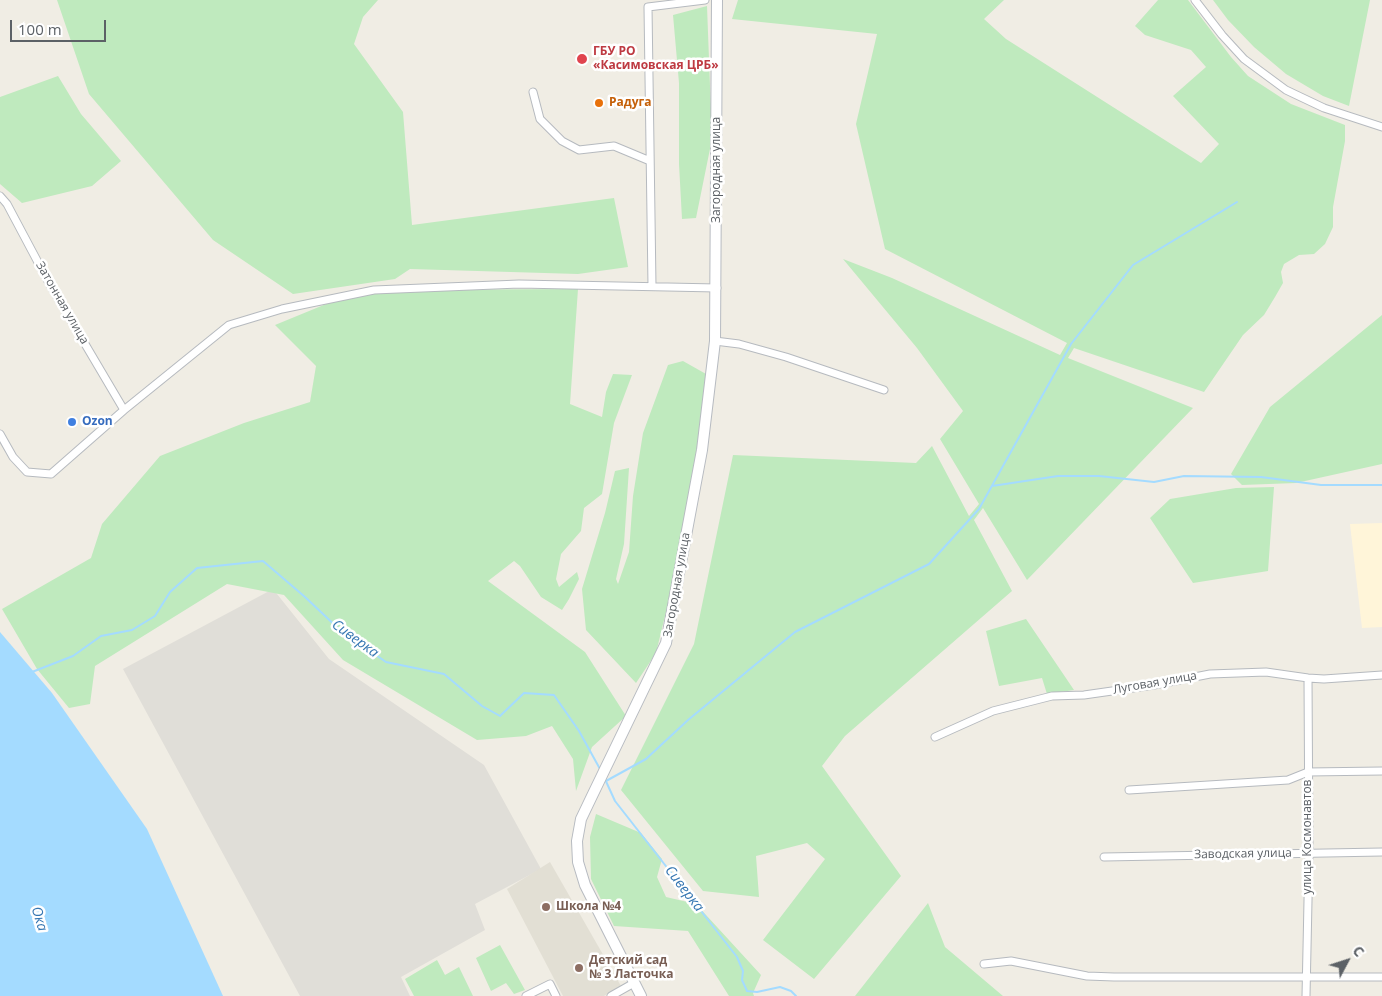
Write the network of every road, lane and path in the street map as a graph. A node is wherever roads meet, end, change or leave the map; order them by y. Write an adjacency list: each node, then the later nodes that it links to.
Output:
1 (705, 0): 6 (street)
2 (718, 0): 9 (main road, Загородная улица)
3 (1195, 0): 5 (street)
4 (533, 92): 6 (street)
5 (1382, 127)
6 (650, 161): 8 (street)
7 (0, 196): 12 (street, Затонная улица)
8 (652, 286): 9 (street); 12 (street)
9 (716, 288): 10 (main road, Загородная улица)
10 (715, 341): 11 (street); 26 (main road, Загородная улица)
11 (884, 390)
12 (124, 410): 13 (street)
13 (0, 434)
14 (1382, 674): 15 (street, Луговая улица)
15 (1308, 678): 16 (street, Луговая улица); 18 (street, улица Космонавтов)
16 (934, 737)
17 (1382, 771): 18 (street)
18 (1308, 772): 19 (street); 21 (street, улица Космонавтов)
19 (1129, 790)
20 (1382, 852): 21 (street, Заводская улица)
21 (1309, 853): 22 (street, Заводская улица); 24 (street, улица Космонавтов)
22 (1104, 857)
23 (984, 964): 24 (street)
24 (1307, 977): 25 (street); 31 (street, улица Космонавтов)
25 (1382, 977)
26 (634, 983): 29 (street); 30 (main road, Загородная улица)
27 (526, 996): 28 (street)
28 (556, 996)
29 (611, 996)
30 (641, 996)
31 (1306, 996)

